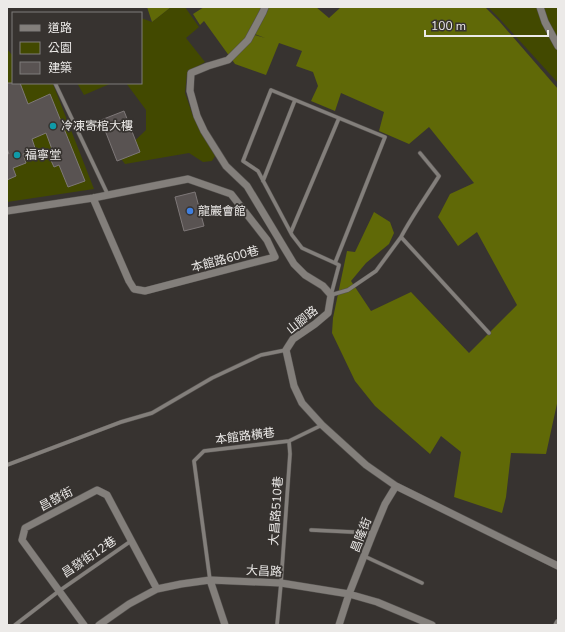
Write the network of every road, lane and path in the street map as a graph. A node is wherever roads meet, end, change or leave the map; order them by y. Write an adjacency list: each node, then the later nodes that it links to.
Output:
1 (265, 7): 15 (street)
2 (540, 7): 3 (street)
3 (558, 46)
4 (55, 84): 9 (lane)
5 (295, 100): 6 (lane); 8 (lane); 8 (lane)
6 (339, 118): 12 (lane); 14 (lane)
7 (420, 152): 13 (lane)
8 (263, 181): 12 (lane)
9 (108, 195): 10 (street, 本館路600巷); 10 (street, 本館路600巷)
10 (93, 198): 11 (street, 本館路600巷)
11 (7, 211)
12 (291, 232): 14 (lane)
13 (400, 237): 15 (lane); 16 (lane)
14 (335, 263): 15 (lane)
15 (331, 295): 17 (street, 山腳路)
16 (489, 333)
17 (286, 350): 18 (street, 山腳路); 20 (lane)
18 (322, 425): 19 (lane, 本館路橫巷); 21 (street, 山腳路)
19 (289, 441): 27 (lane, 本館路橫巷); 28 (lane, 大昌路510巷)
20 (7, 465)
21 (396, 486): 23 (street, 昌隆街); 26 (street, 山腳路)
22 (311, 530): 23 (lane)
23 (373, 533): 25 (street, 昌隆街)
24 (131, 541): 30 (street, 昌發街); 31 (lane, 昌發街12巷); 31 (street, 昌發街)
25 (364, 556): 29 (lane); 32 (street, 昌隆街)
26 (558, 566)
27 (210, 580): 28 (street, 大昌路); 30 (street, 大昌路); 36 (street)
28 (281, 583): 32 (street, 大昌路); 37 (lane, 大昌路510巷)
29 (422, 583)
30 (157, 589): 35 (street, 大昌路)
31 (59, 591): 33 (lane, 昌發街12巷); 34 (street, 昌發街)
32 (348, 594): 38 (street, 昌隆街); 39 (street, 大昌路)
33 (15, 625)
34 (84, 625)
35 (99, 625)
36 (225, 625)
37 (277, 625)
38 (339, 625)
39 (432, 625)

